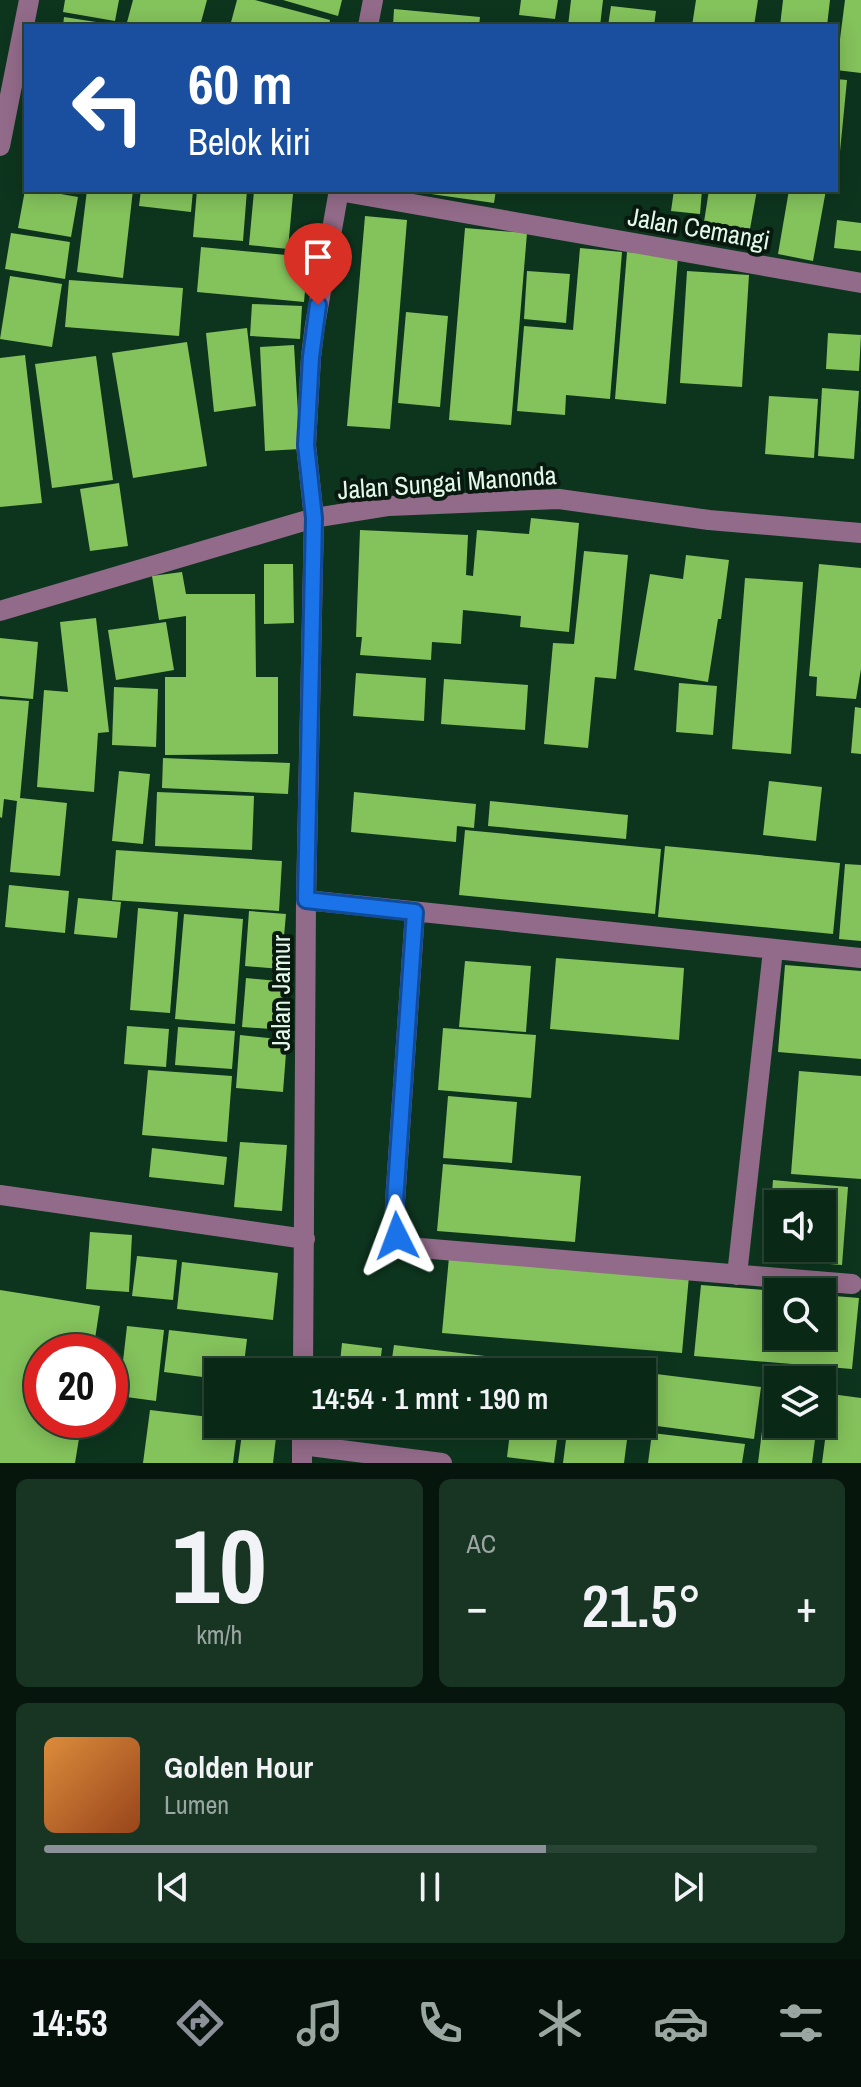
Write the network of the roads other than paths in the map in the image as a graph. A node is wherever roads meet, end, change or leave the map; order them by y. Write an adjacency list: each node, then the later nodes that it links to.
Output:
1 (29, 0): 3 (street)
2 (373, 0): 4 (street)
3 (24, 24)
4 (368, 24)
5 (24, 25): 6 (street)
6 (0, 146)
7 (339, 192): 10 (street, Jalan Cemangi)
8 (350, 192): 9 (street, Jalan Cemangi)
9 (861, 283)
10 (314, 518): 11 (street, Jalan Sungai Manonda); 12 (street, Jalan Sungai Manonda); 13 (street, Jalan Jamur)
11 (861, 533)
12 (0, 611)
13 (306, 900): 14 (street); 18 (street, Jalan Jamur)
14 (415, 912): 15 (street); 19 (street)
15 (773, 950): 16 (street); 19 (street)
16 (861, 958)
17 (0, 1195): 18 (street)
18 (305, 1239): 21 (street, Jalan Jamur)
19 (737, 1275): 20 (street)
20 (852, 1284)
21 (303, 1358)
22 (302, 1444): 23 (street)
23 (442, 1463)

